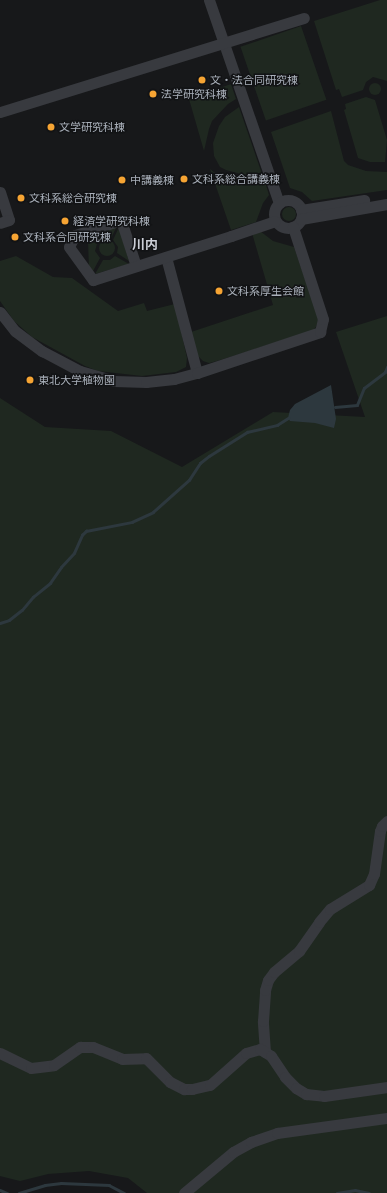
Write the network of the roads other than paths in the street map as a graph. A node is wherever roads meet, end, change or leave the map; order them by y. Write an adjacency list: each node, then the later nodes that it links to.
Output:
1 (209, 0): 4 (street)
2 (217, 0): 4 (street)
3 (304, 18): 4 (street)
4 (228, 41): 5 (street); 8 (street)
5 (0, 112)
6 (0, 192): 12 (street)
7 (387, 197): 10 (street)
8 (283, 201): 10 (street); 11 (street)
9 (387, 204): 10 (street)
10 (301, 214): 13 (street)
11 (275, 221): 13 (street); 14 (street)
12 (0, 223)
13 (293, 228): 17 (street)
14 (166, 257): 15 (street); 17 (street)
15 (136, 266): 15 (street)
16 (0, 312): 17 (street)
17 (197, 373)
18 (387, 821): 19 (street)
19 (265, 1052): 20 (street); 21 (street)
20 (0, 1053)
21 (387, 1088)
22 (387, 1118): 23 (street)
23 (184, 1193)

